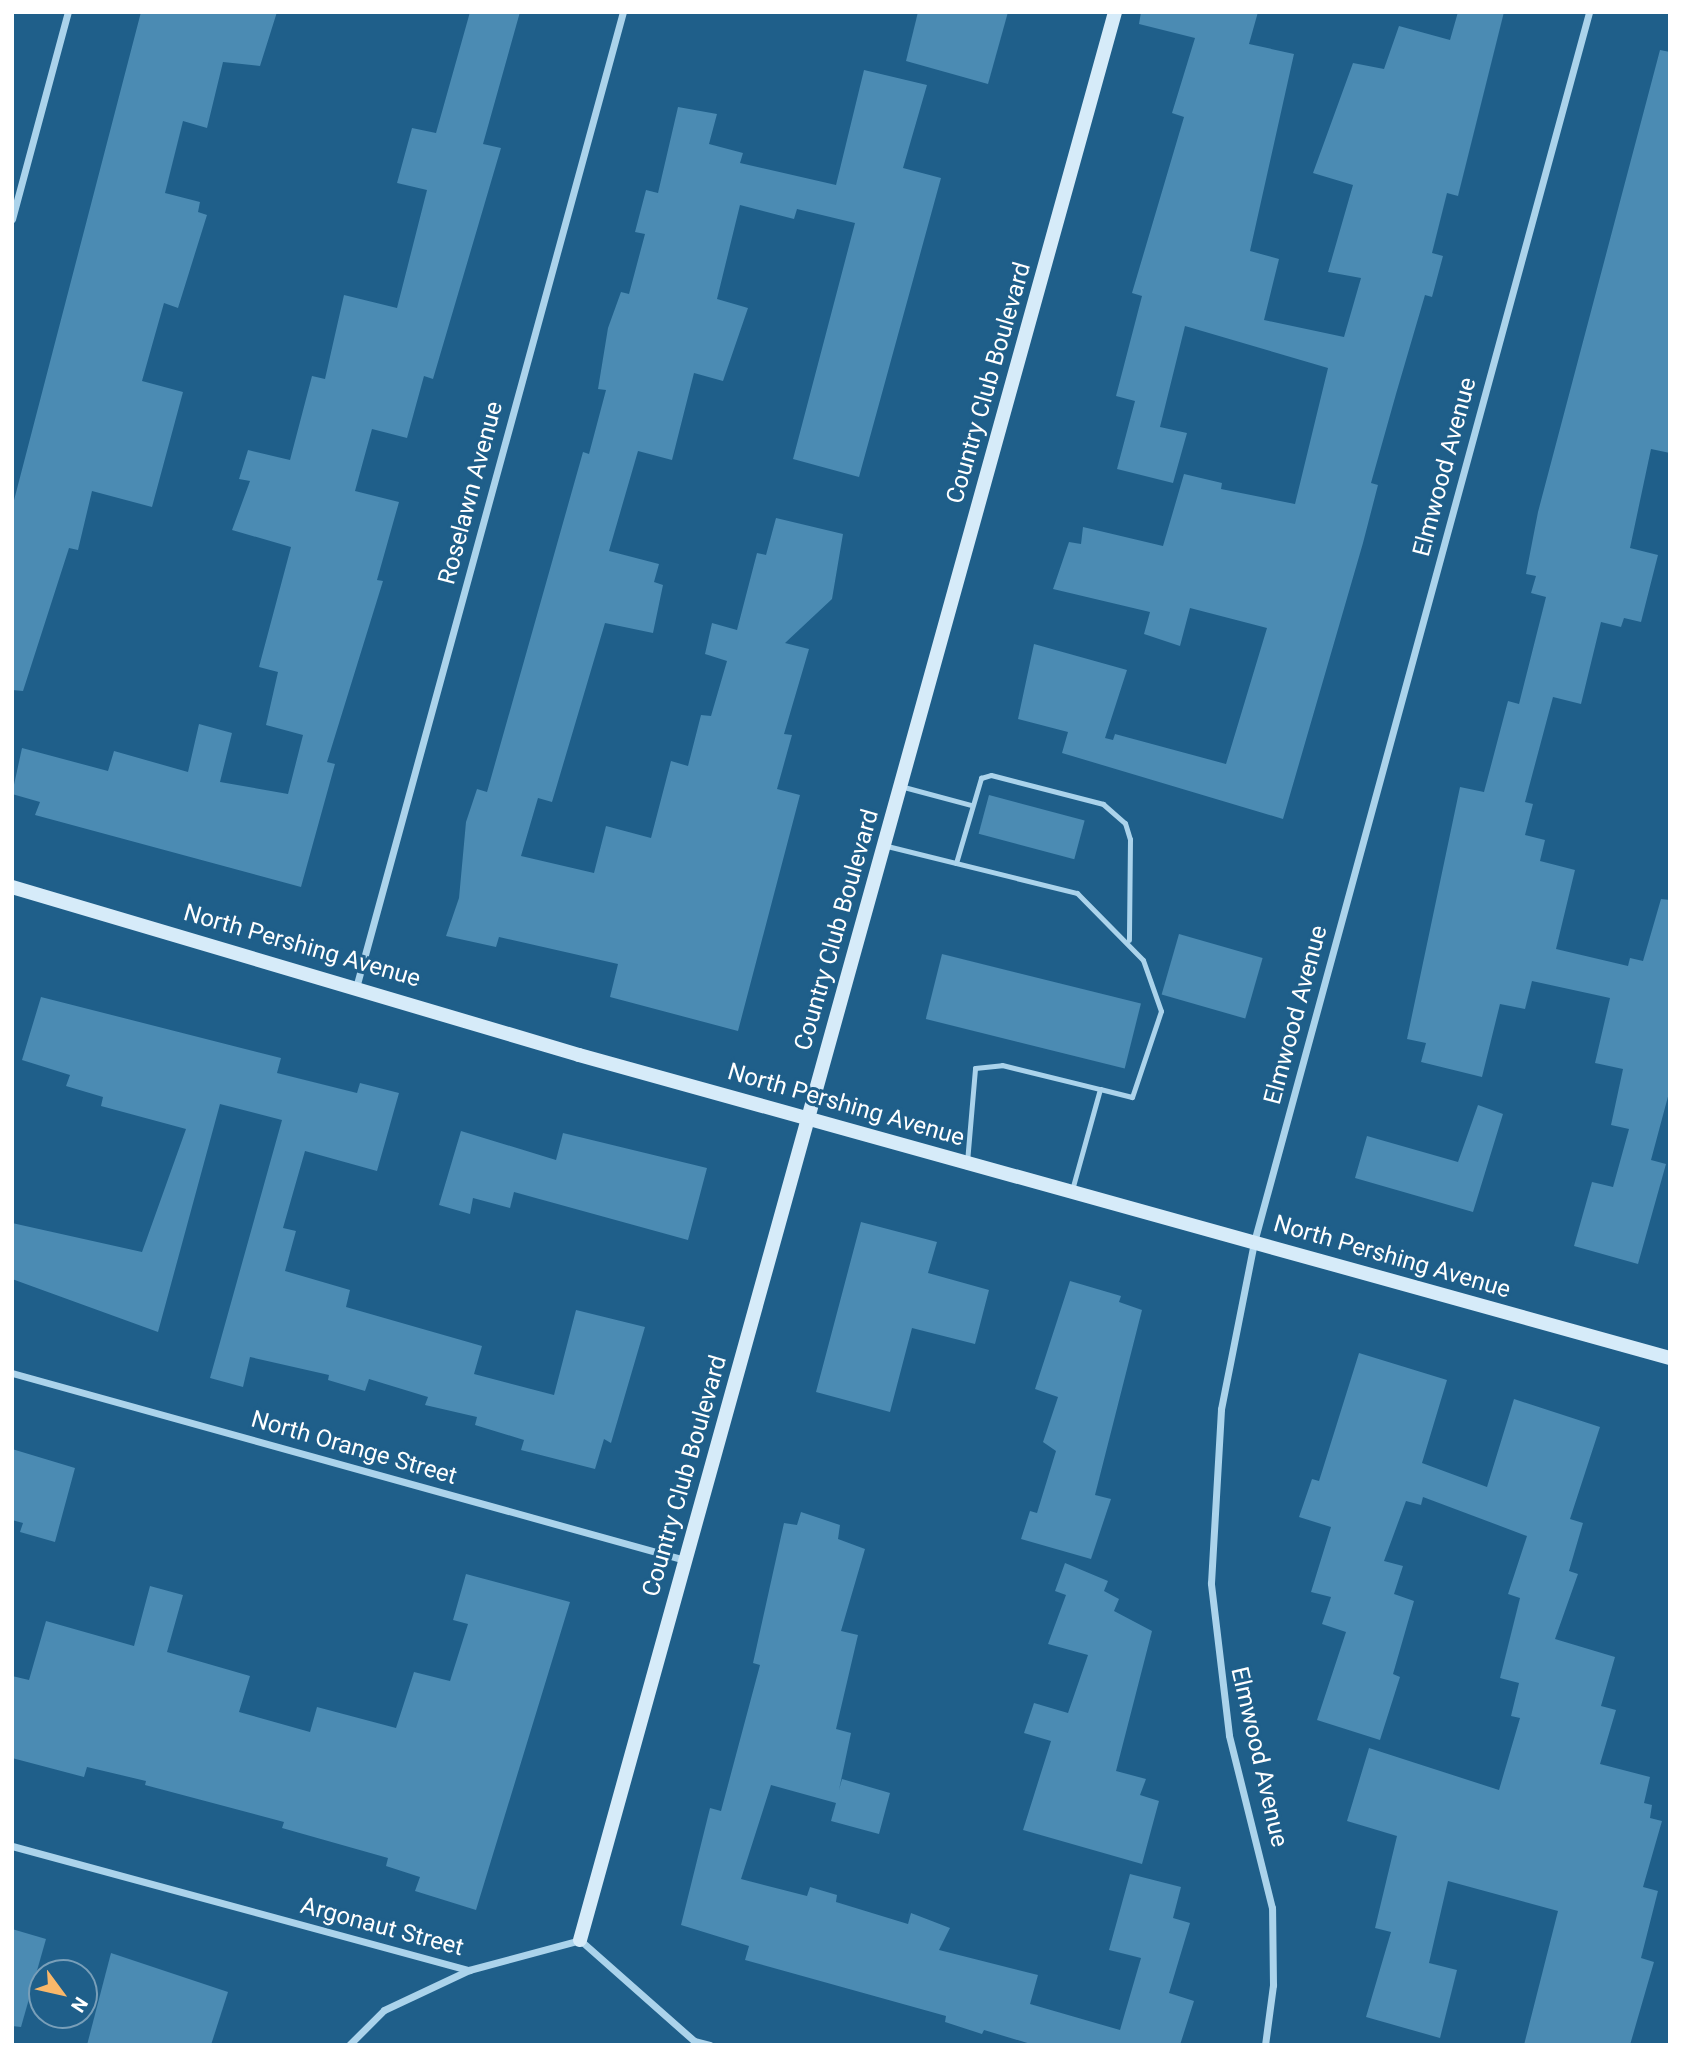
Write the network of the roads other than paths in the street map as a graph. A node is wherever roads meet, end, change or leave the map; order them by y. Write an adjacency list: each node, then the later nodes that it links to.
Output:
1 (68, 12): 5 (street)
2 (623, 12): 12 (street, Roselawn Avenue)
3 (1115, 12): 6 (street, Country Club Boulevard)
4 (1589, 12): 17 (street, Elmwood Avenue)
5 (12, 219)
6 (900, 786): 7 (lane); 8 (street, Country Club Boulevard)
7 (971, 805): 9 (lane); 11 (lane)
8 (884, 845): 9 (lane); 14 (street, Country Club Boulevard)
9 (956, 863): 11 (lane)
10 (12, 887): 12 (street, North Pershing Avenue)
11 (1129, 940): 13 (lane)
12 (357, 985): 14 (street, North Pershing Avenue)
13 (1100, 1089): 15 (lane); 16 (lane)
14 (808, 1117): 15 (street, North Pershing Avenue); 20 (street, Country Club Boulevard)
15 (967, 1162): 16 (street, North Pershing Avenue)
16 (1072, 1190): 17 (street, North Pershing Avenue)
17 (1254, 1242): 18 (street, North Pershing Avenue); 27 (street, Elmwood Avenue)
18 (1670, 1358)
19 (12, 1373): 20 (street, North Orange Street)
20 (685, 1560): 22 (street, Country Club Boulevard)
21 (12, 1846): 23 (street, Argonaut Street)
22 (580, 1940): 23 (street, Argonaut Street); 24 (street)
23 (469, 1970): 25 (street)
24 (695, 2043): 26 (street)
25 (349, 2045)
26 (710, 2045)
27 (1265, 2045)

